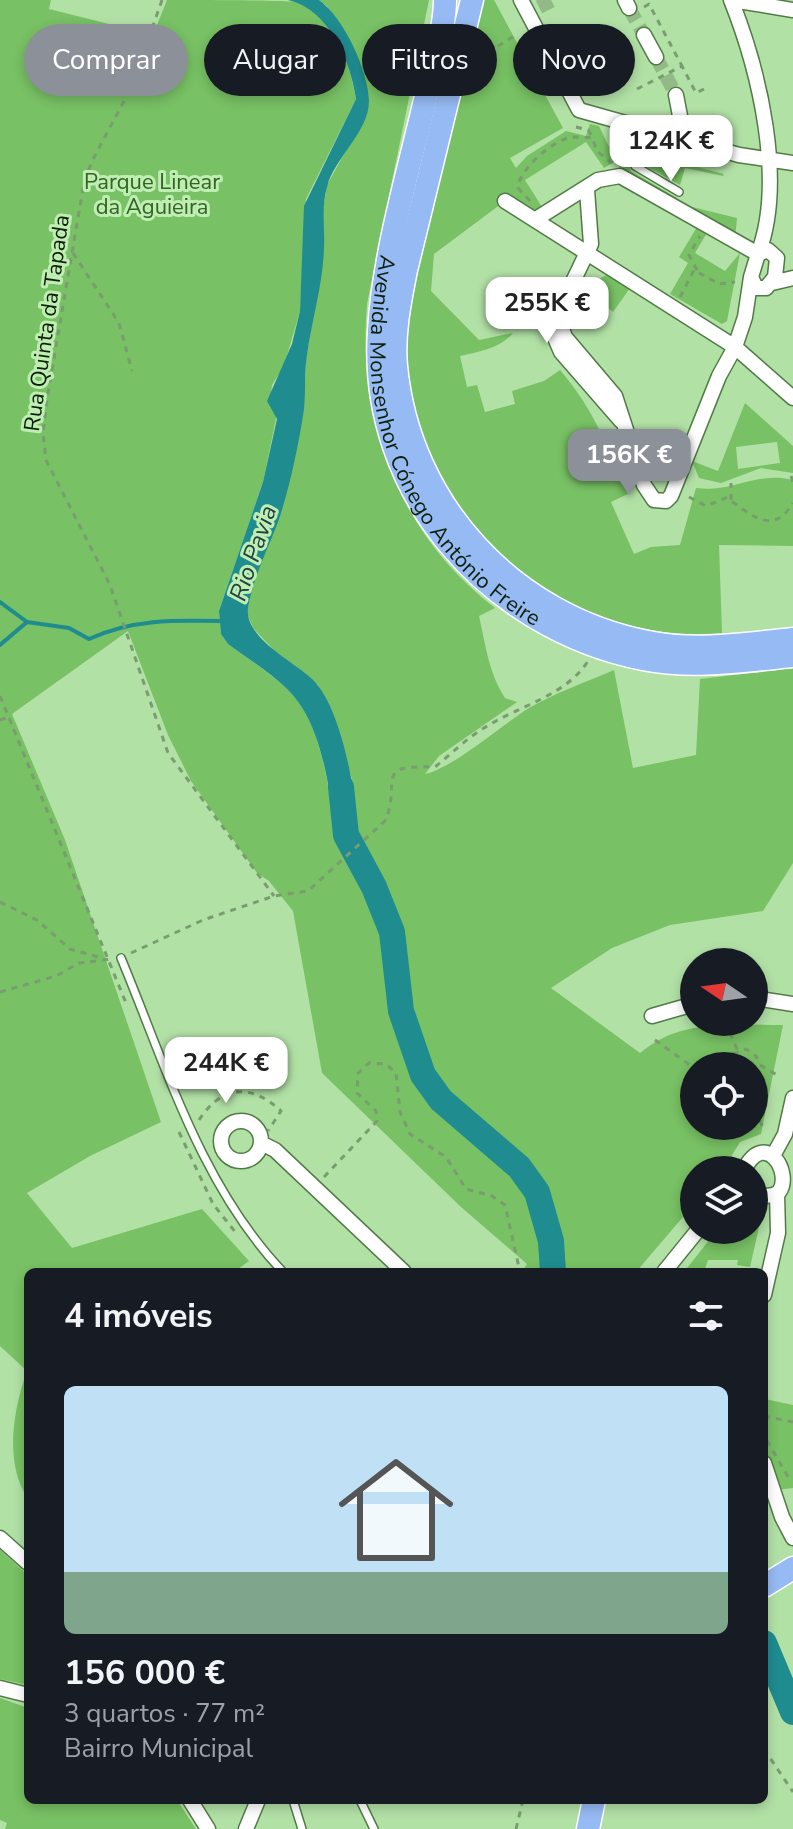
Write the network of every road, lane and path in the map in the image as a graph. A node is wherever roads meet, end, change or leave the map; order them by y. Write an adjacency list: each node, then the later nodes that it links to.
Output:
1 (162, 0): 24 (path, Rua Quinta da Tapada)
2 (445, 0): 40 (main road, Avenida Monsenhor Cónego António Freire)
3 (472, 0): 39 (main road, Avenida Monsenhor Cónego António Freire)
4 (521, 0): 12 (street)
5 (731, 0): 6 (street); 16 (street)
6 (793, 10)
7 (644, 35): 8 (street)
8 (656, 57)
9 (637, 89): 10 (path)
10 (704, 89)
11 (676, 95): 14 (street)
12 (611, 119): 14 (street); 20 (lane)
13 (576, 127): 15 (path)
14 (669, 135): 16 (street)
15 (592, 137): 18 (path); 22 (path)
16 (770, 160): 17 (street); 26 (street)
17 (793, 163)
18 (611, 164)
19 (587, 190): 22 (street); 25 (street); 26 (street)
20 (679, 192)
21 (505, 201): 22 (street)
22 (535, 213): 25 (street)
23 (701, 229): 27 (path)
24 (72, 249): 33 (path); 44 (path, Rua Quinta da Tapada)
25 (587, 252): 32 (street); 32 (street)
26 (781, 262): 28 (street); 29 (street)
27 (697, 270): 28 (path); 30 (path)
28 (745, 279): 29 (street); 31 (street)
29 (769, 286): 31 (street)
30 (678, 300)
31 (745, 317): 32 (street)
32 (735, 347): 34 (street)
33 (132, 371)
34 (793, 398)
35 (731, 483): 37 (path)
36 (689, 497): 37 (path)
37 (731, 500): 38 (path)
38 (793, 503)
39 (793, 639)
40 (597, 648): 41 (main road, Avenida Monsenhor Cónego António Freire); 44 (path)
41 (793, 656)
42 (9, 717): 43 (path)
43 (0, 720)
44 (274, 896): 46 (path)
45 (0, 902): 47 (path)
46 (121, 958): 47 (path); 61 (lane)
47 (109, 960): 48 (path)
48 (0, 992)
49 (768, 1000): 50 (street)
50 (793, 1004)
51 (680, 1008): 52 (street)
52 (652, 1016)
53 (731, 1036): 55 (path)
54 (655, 1040): 57 (path)
55 (738, 1051): 56 (path)
56 (753, 1052)
57 (680, 1058)
58 (768, 1070): 59 (path)
59 (777, 1075)
60 (793, 1098): 63 (street)
61 (193, 1131): 62 (path); 69 (lane)
62 (265, 1137): 70 (street)
63 (774, 1154): 64 (street); 65 (street)
64 (760, 1156)
65 (790, 1170): 67 (street)
66 (324, 1177): 71 (path)
67 (770, 1193): 73 (street)
68 (687, 1244): 72 (street)
69 (279, 1268)
70 (400, 1268)
71 (519, 1268)
72 (667, 1268)
73 (768, 1277)
74 (768, 1416): 75 (path)
75 (793, 1422)
76 (768, 1442): 78 (path)
77 (768, 1472): 79 (street)
78 (793, 1478)
79 (787, 1517): 81 (street)
80 (0, 1538): 82 (street)
81 (793, 1538)
82 (24, 1559)
83 (791, 1569): 84 (main road)
84 (768, 1583)
85 (0, 1688): 86 (street)
86 (24, 1694)
87 (768, 1755): 88 (path)
88 (793, 1792)
89 (192, 1804): 95 (street)
90 (256, 1804): 96 (street)
91 (294, 1804): 97 (lane)
92 (362, 1804): 98 (lane)
93 (522, 1804): 99 (path)
94 (593, 1804): 100 (main road)
95 (208, 1829)
96 (246, 1829)
97 (302, 1829)
98 (374, 1829)
99 (516, 1829)
100 (588, 1829)

